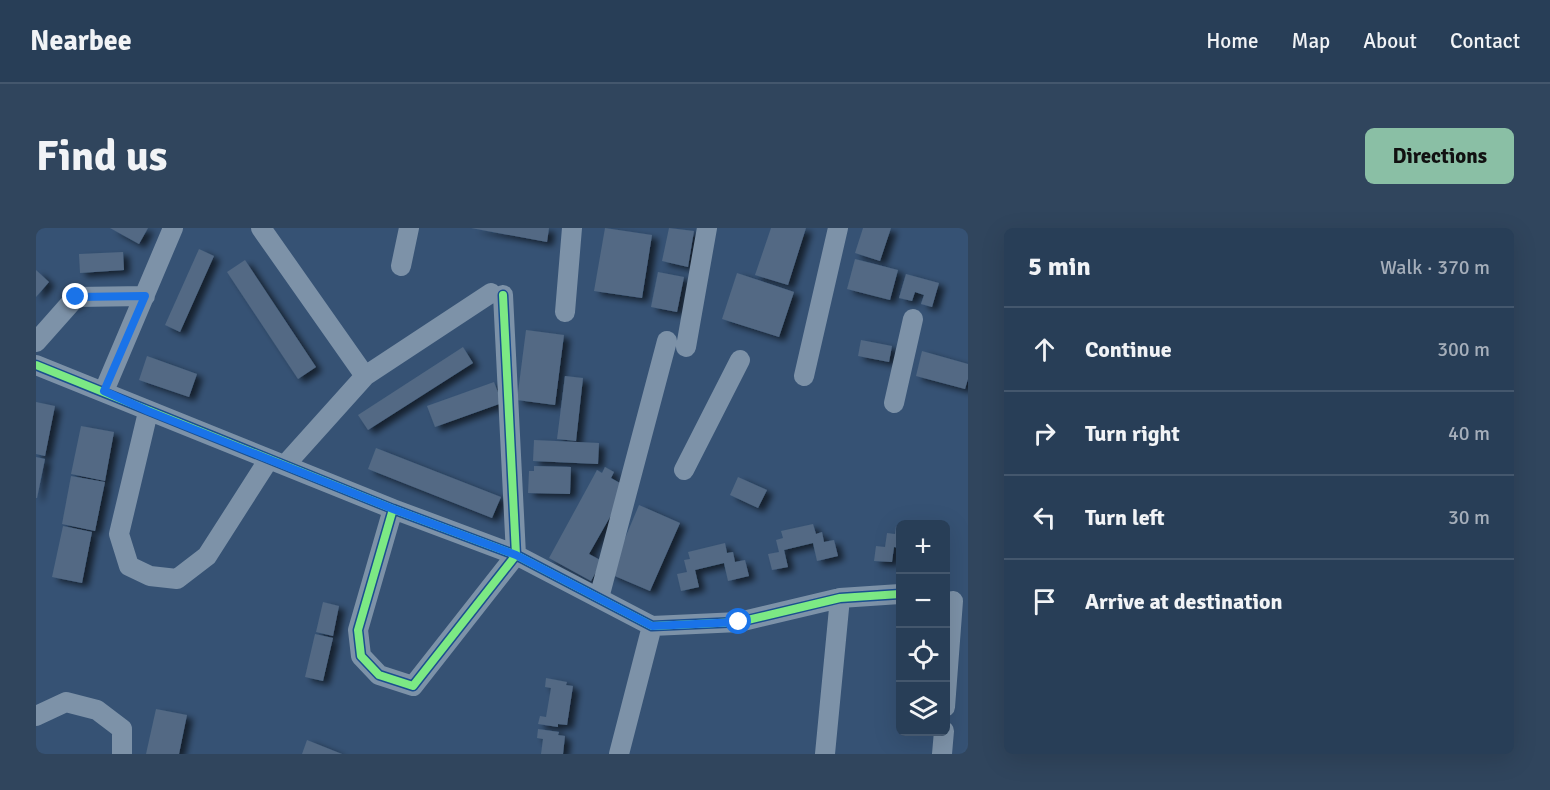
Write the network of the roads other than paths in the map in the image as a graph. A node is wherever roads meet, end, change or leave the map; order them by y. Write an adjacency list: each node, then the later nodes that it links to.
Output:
1 (173, 228): 8 (street)
2 (261, 228): 16 (street)
3 (409, 228): 7 (street)
4 (572, 228): 9 (street)
5 (707, 228): 13 (street)
6 (838, 228): 17 (street)
7 (401, 266)
8 (145, 296): 12 (street); 18 (street)
9 (565, 312)
10 (913, 318): 19 (street)
11 (667, 341): 26 (street)
12 (36, 342)
13 (686, 347)
14 (740, 360): 22 (street)
15 (36, 365): 18 (street)
16 (365, 376): 21 (street); 24 (street)
17 (804, 376)
18 (104, 391): 20 (street)
19 (894, 403)
20 (148, 411): 21 (street); 21 (street)
21 (277, 462): 23 (street)
22 (684, 470)
23 (393, 509): 24 (street); 24 (street)
24 (516, 555): 26 (street)
25 (896, 594): 27 (street)
26 (599, 598): 29 (street)
27 (840, 598): 29 (street); 35 (street)
28 (956, 601): 30 (street)
29 (652, 626): 34 (street)
30 (948, 682)
31 (36, 716): 33 (street)
32 (944, 736): 36 (street)
33 (122, 754)
34 (619, 754)
35 (825, 754)
36 (942, 754)

